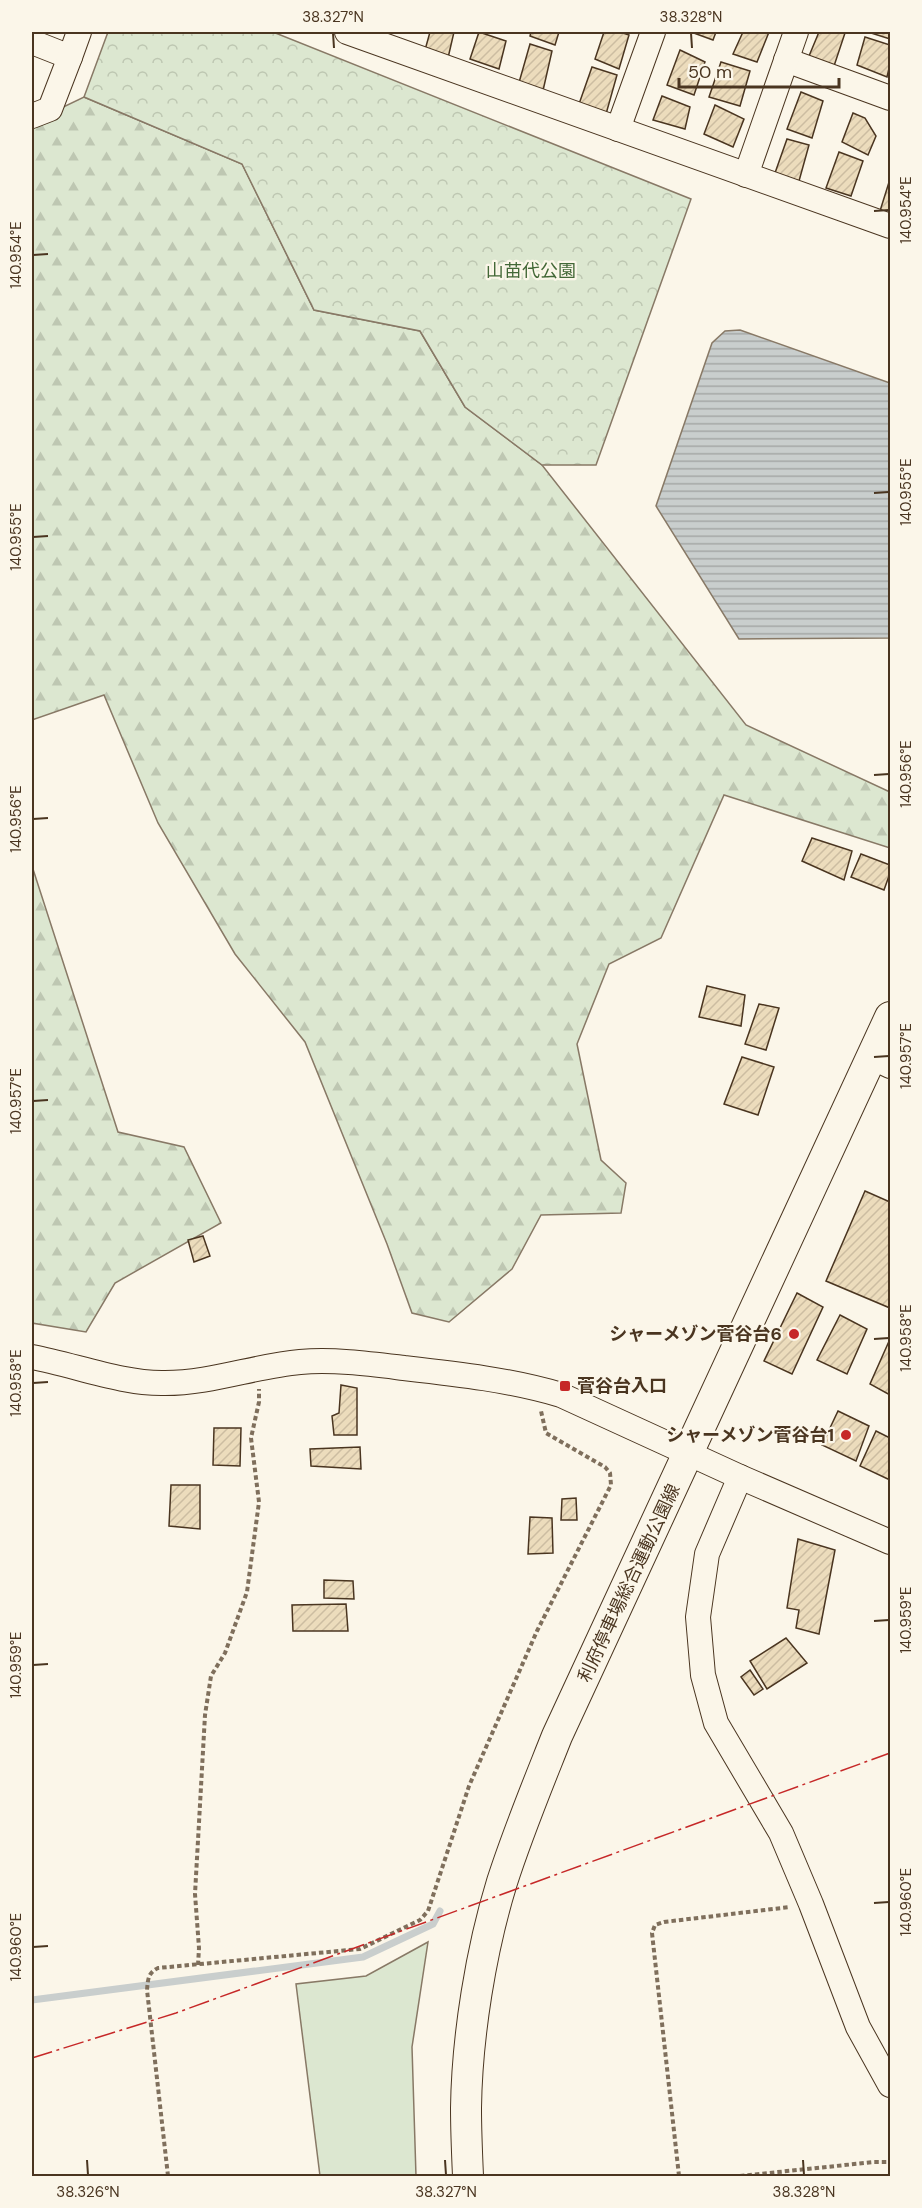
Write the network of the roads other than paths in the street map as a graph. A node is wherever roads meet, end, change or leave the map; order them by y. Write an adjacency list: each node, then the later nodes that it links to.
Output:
1 (79, 32): 6 (street)
2 (347, 32): 10 (street)
3 (653, 32): 10 (street)
4 (796, 32): 7 (street)
5 (32, 42): 6 (street)
6 (70, 57): 9 (street)
7 (786, 60): 8 (street); 11 (street)
8 (891, 98)
9 (32, 116)
10 (618, 129): 11 (street)
11 (746, 175): 12 (street)
12 (891, 226)
13 (891, 1017): 14 (main road, 利府停車場総合運動公園線)
14 (881, 1061): 16 (main road, 利府停車場総合運動公園線)
15 (32, 1357): 16 (street)
16 (689, 1454): 17 (street); 20 (main road, 利府停車場総合運動公園線)
17 (740, 1477): 18 (street); 19 (street)
18 (891, 1542)
19 (891, 2085)
20 (468, 2176)

